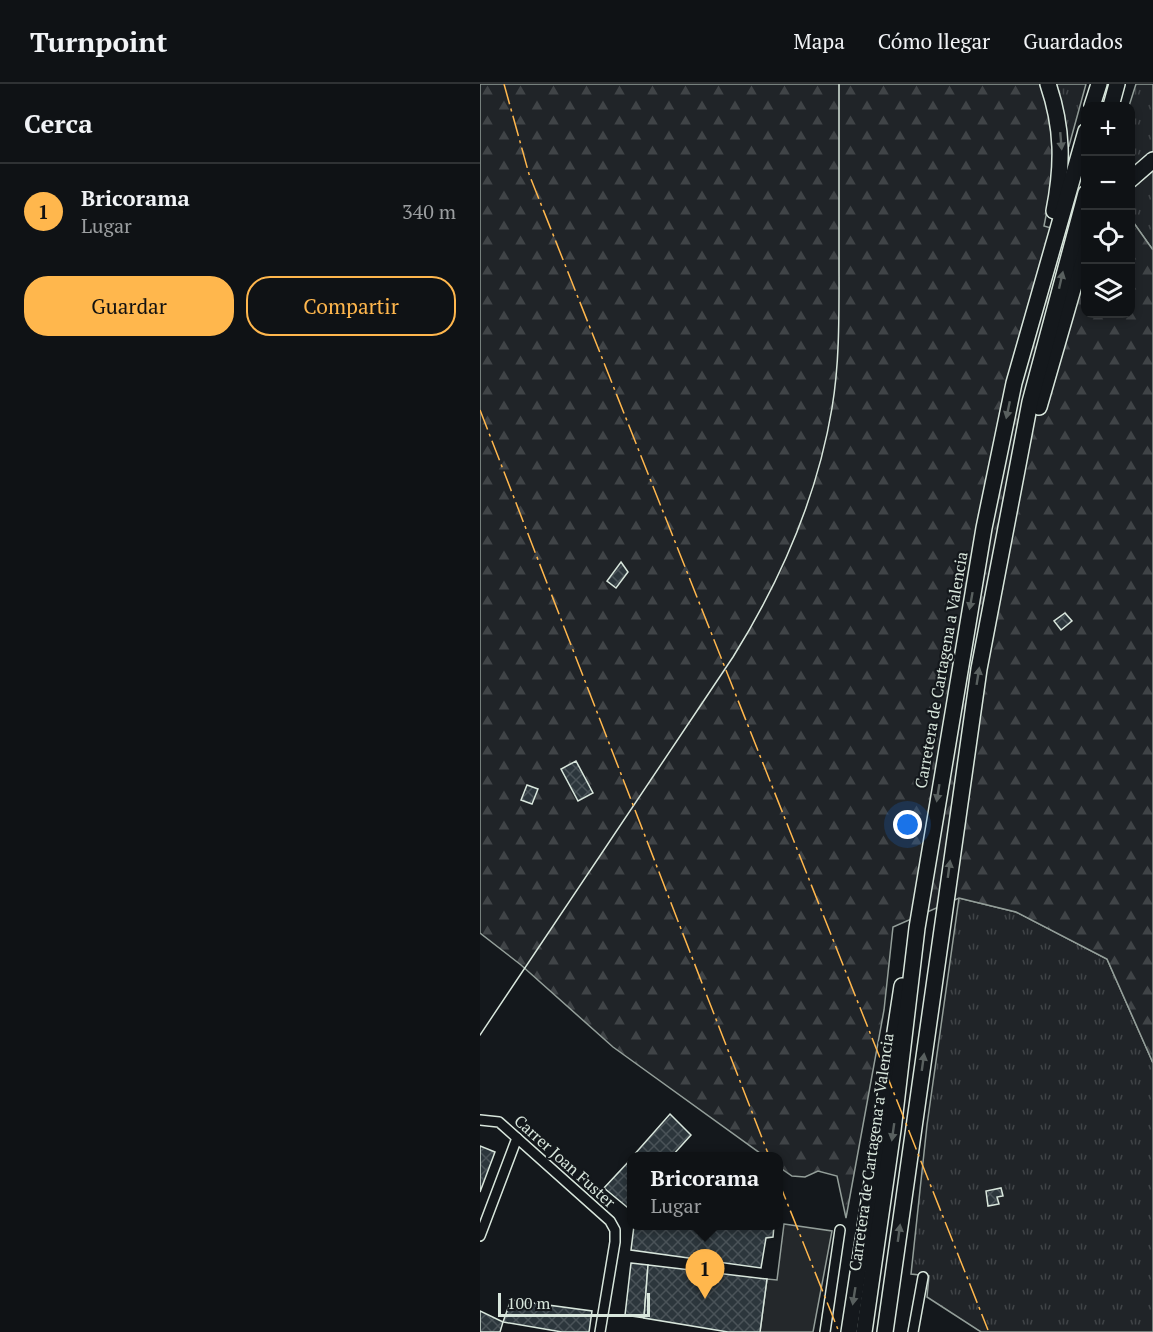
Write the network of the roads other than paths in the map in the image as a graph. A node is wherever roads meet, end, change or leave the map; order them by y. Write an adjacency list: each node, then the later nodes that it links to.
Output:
1 (1048, 84): 11 (highway, one-way to 11)
2 (1099, 84): 4 (highway)
3 (1117, 84): 5 (highway)
4 (1093, 102)
5 (1112, 102)
6 (1081, 148): 11 (highway, Carretera de Cartagena a Valencia)
7 (1153, 160): 8 (highway)
8 (1135, 176)
9 (1081, 210): 12 (highway, one-way to 9)
10 (1081, 262): 12 (highway)
11 (1014, 383): 13 (highway, Carretera de Cartagena a Valencia, one-way to 13)
12 (1004, 534): 24 (highway, one-way to 12)
13 (917, 928): 22 (highway, one-way to 22); 23 (highway, Carretera de Cartagena a Valencia, one-way to 23)
14 (480, 1120): 15 (street, Carrer Joan Fuster)
15 (517, 1137): 17 (street); 20 (street, Carrer Joan Fuster)
16 (840, 1230): 21 (street)
17 (480, 1236)
18 (923, 1277): 19 (street)
19 (913, 1329): 25 (street)
20 (600, 1332)
21 (825, 1332)
22 (849, 1332)
23 (864, 1332)
24 (885, 1332)
25 (924, 1332)

